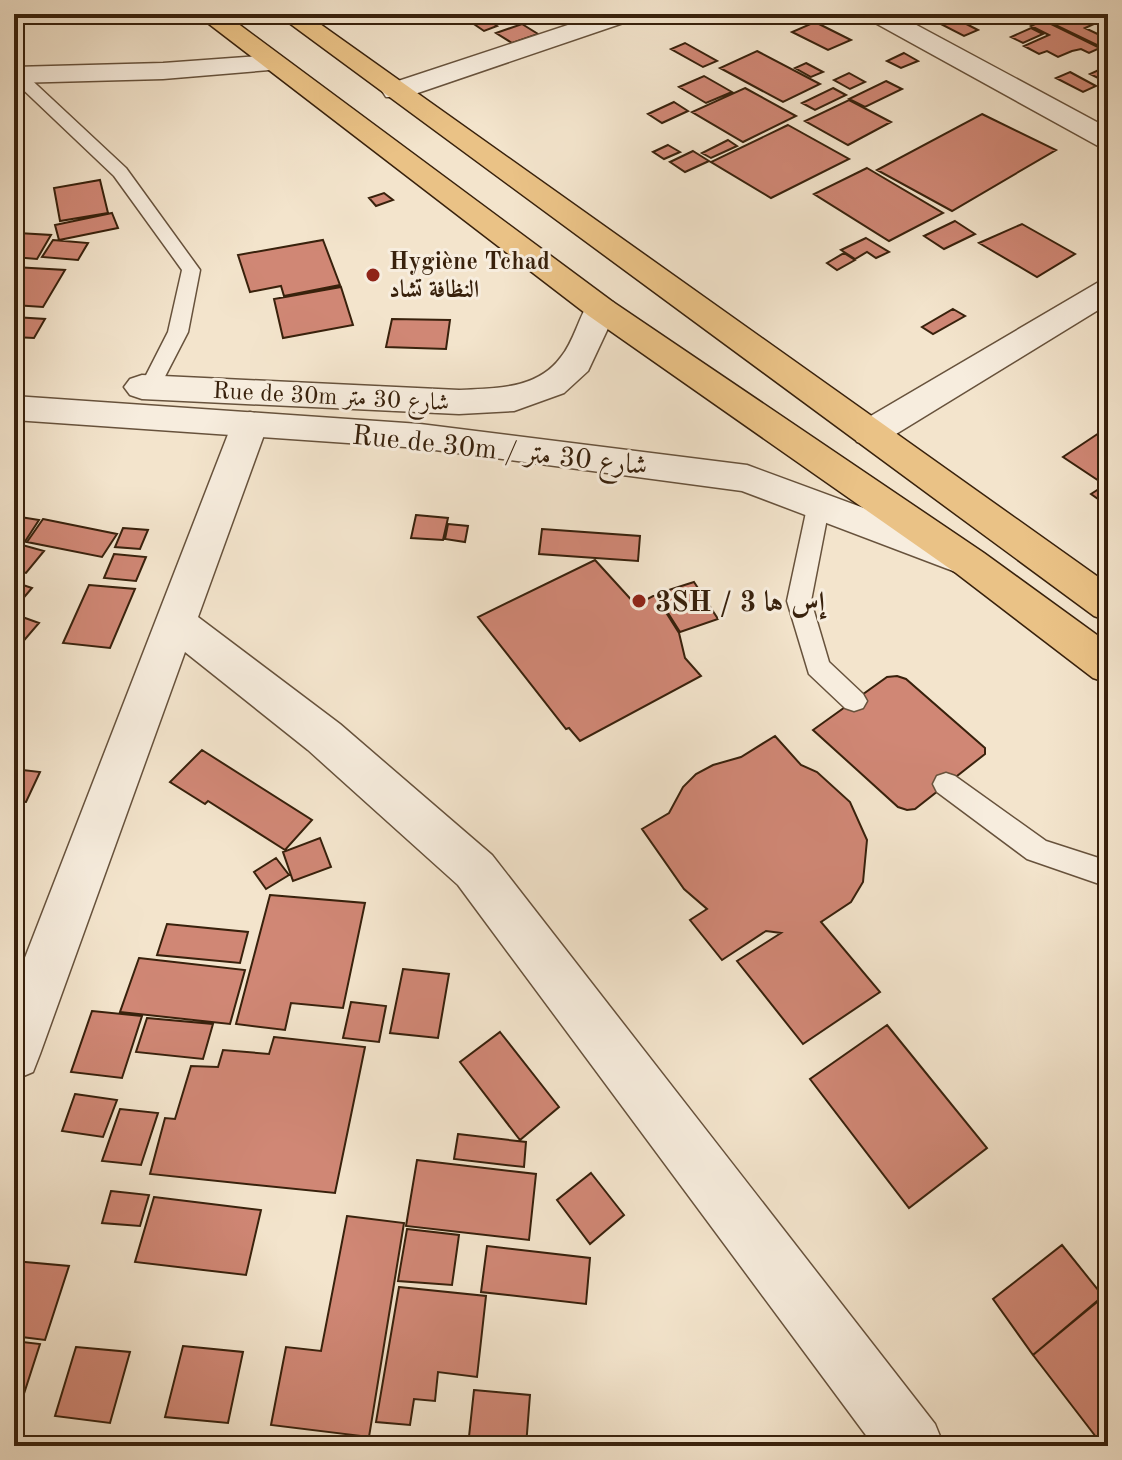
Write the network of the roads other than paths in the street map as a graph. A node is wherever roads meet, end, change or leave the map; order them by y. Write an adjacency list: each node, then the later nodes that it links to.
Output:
1 (209, 14): 5 (highway)
2 (290, 14): 7 (highway)
3 (626, 14): 7 (street)
4 (877, 14): 8 (street)
5 (273, 63): 6 (street); 10 (highway)
6 (16, 75): 12 (lane)
7 (396, 91): 15 (highway)
8 (1108, 140)
9 (1108, 290): 15 (street)
10 (601, 309): 12 (street, Rue de 30m شارع 30 متر); 17 (highway)
11 (14, 379): 12 (street, Rue de 30m شارع 30 متر)
12 (150, 387)
13 (14, 408): 14 (street, Rue de 30m / شارع 30 متر)
14 (250, 424): 16 (street, Rue de 30m / شارع 30 متر); 19 (street)
15 (870, 433): 18 (highway)
16 (819, 503): 17 (street, Rue de 30m / شارع 30 متر); 21 (lane)
17 (970, 563): 20 (highway)
18 (1108, 605)
19 (176, 622): 24 (street); 25 (street)
20 (1108, 666)
21 (854, 701)
22 (946, 784): 23 (lane)
23 (1108, 874)
24 (14, 1054)
25 (913, 1446)

